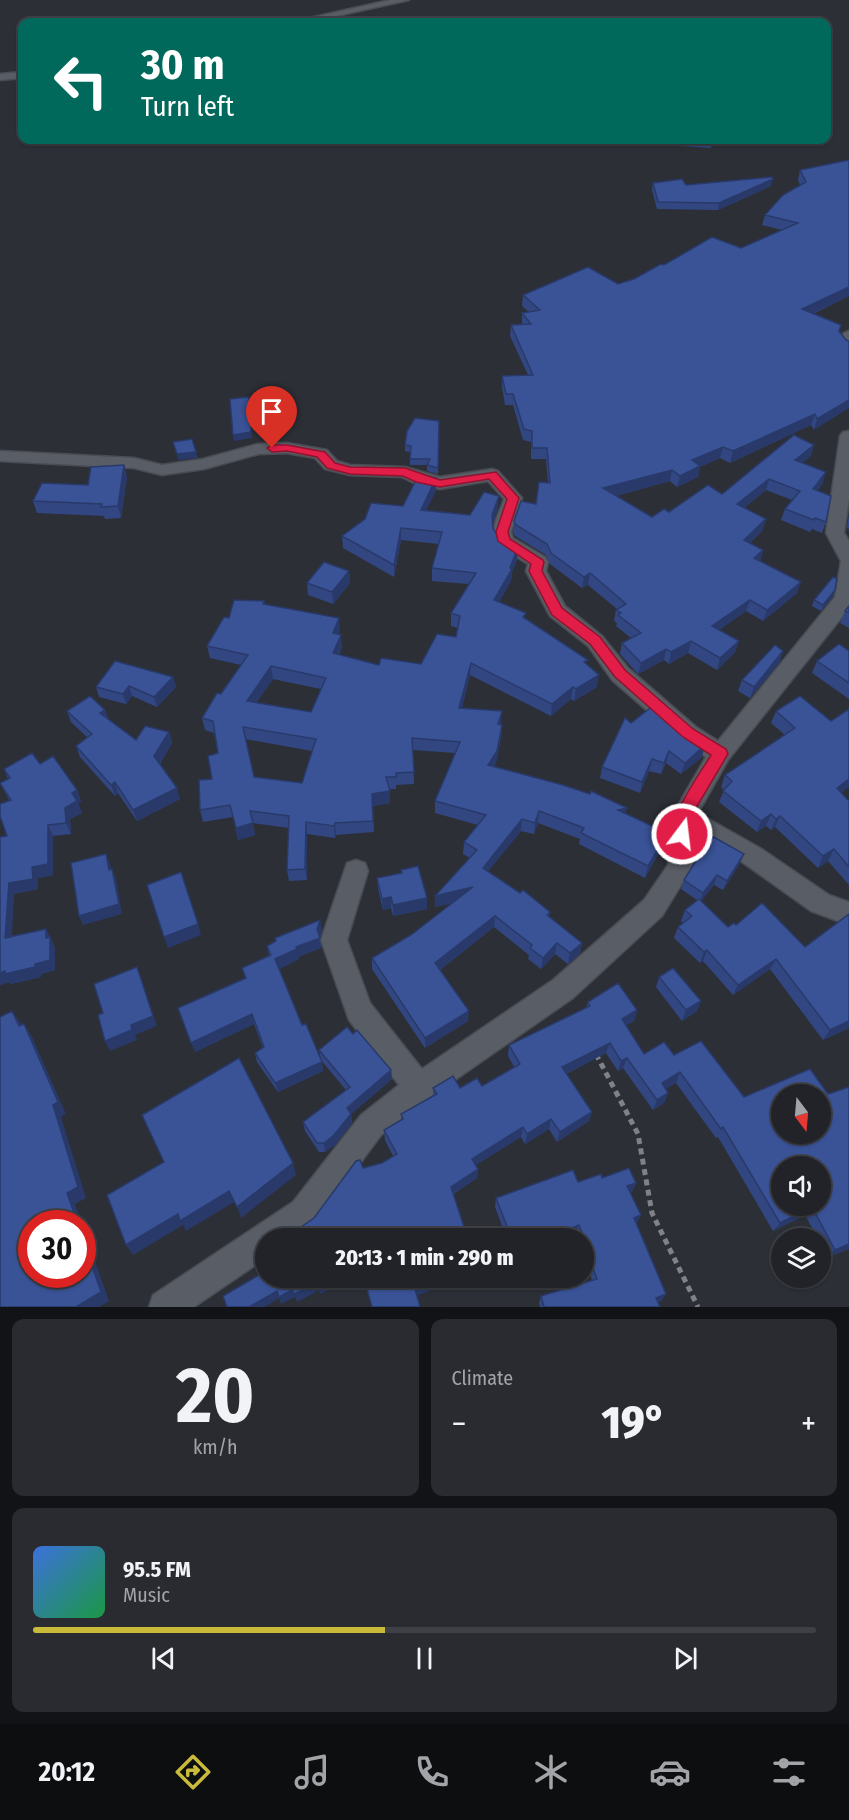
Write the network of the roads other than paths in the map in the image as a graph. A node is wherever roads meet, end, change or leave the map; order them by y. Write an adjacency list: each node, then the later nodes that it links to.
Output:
1 (404, 0): 2 (street)
2 (316, 18)
3 (18, 75): 4 (street)
4 (0, 77)
5 (849, 336): 6 (street)
6 (849, 346)
7 (849, 436): 9 (street)
8 (0, 456): 11 (street)
9 (849, 559)
10 (849, 564): 11 (street)
11 (720, 754): 12 (street)
12 (682, 817): 14 (street); 15 (street)
13 (356, 871): 15 (street)
14 (849, 914)
15 (419, 1088): 16 (street)
16 (165, 1307)

